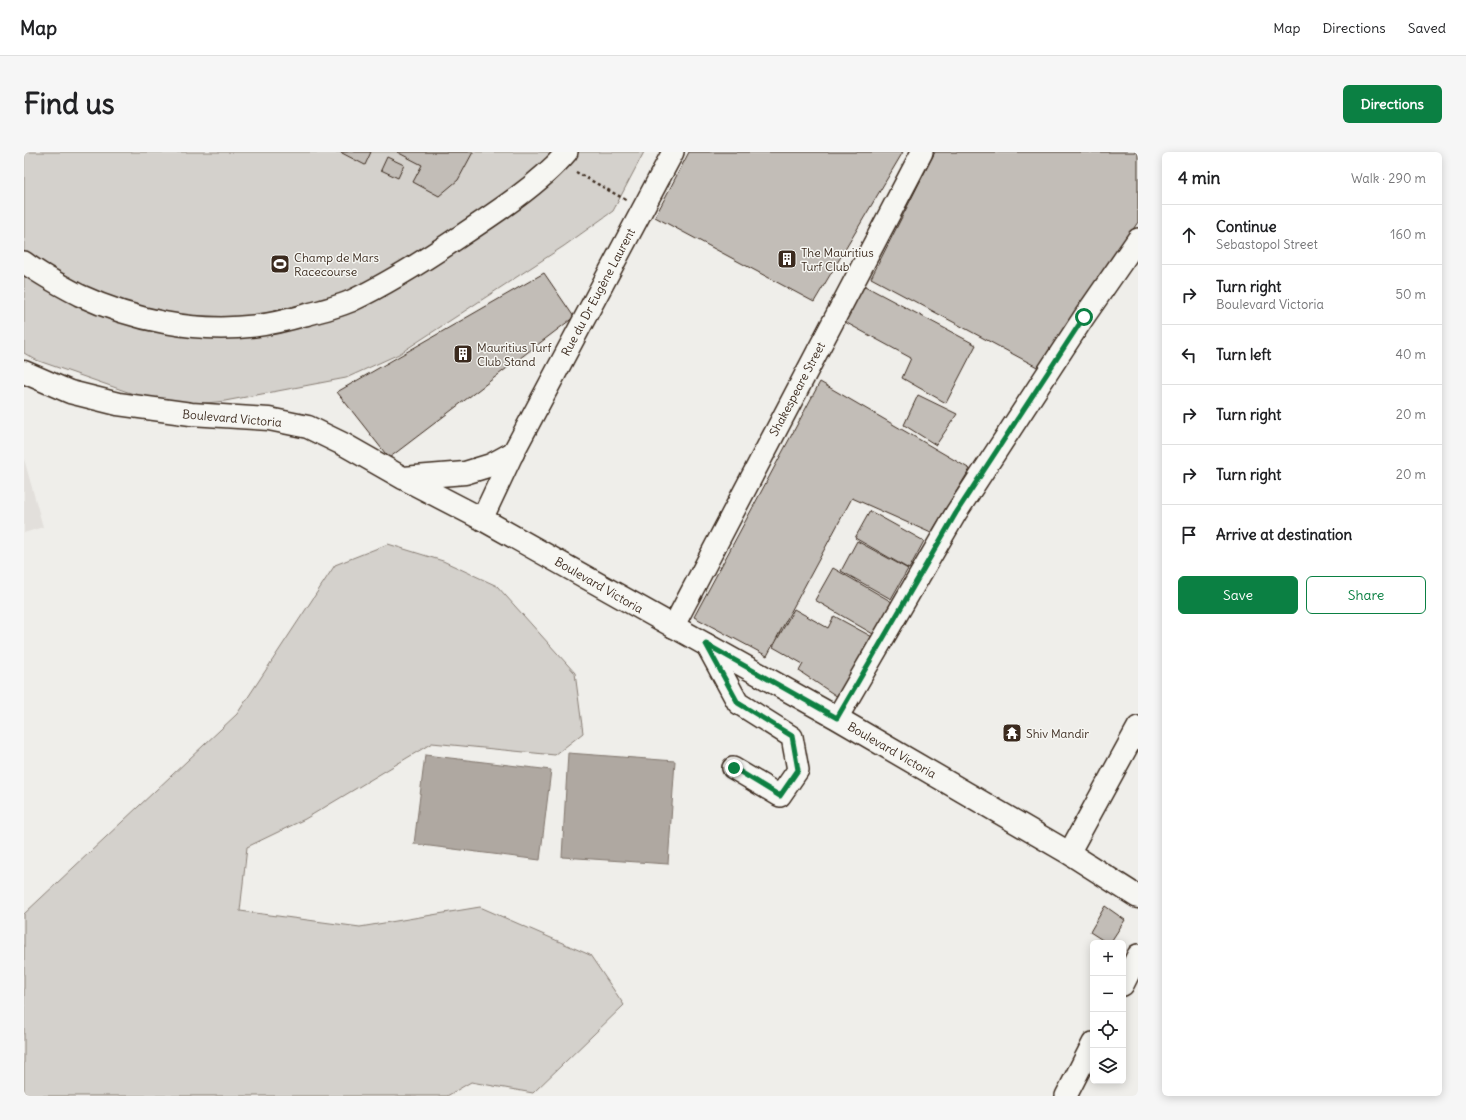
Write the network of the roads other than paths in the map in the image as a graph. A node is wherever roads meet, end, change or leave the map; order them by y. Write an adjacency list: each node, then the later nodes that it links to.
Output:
1 (673, 152): 7 (street, Rue du Dr Eugène Laurent)
2 (922, 152): 10 (street, Shakespeare Street)
3 (562, 157): 5 (street)
4 (1138, 239): 12 (street)
5 (24, 262)
6 (24, 372): 8 (main road, Boulevard Victoria)
7 (513, 453): 8 (main road); 9 (street, Rue du Dr Eugène Laurent)
8 (403, 478): 9 (main road, Boulevard Victoria)
9 (482, 518): 10 (main road, Boulevard Victoria)
10 (673, 627): 11 (main road, Boulevard Victoria)
11 (706, 644): 12 (main road, Boulevard Victoria); 14 (street)
12 (837, 718): 15 (main road, Boulevard Victoria)
13 (1138, 727): 15 (street)
14 (734, 768)
15 (1070, 853): 16 (main road, Boulevard Victoria)
16 (1138, 897)
17 (1138, 955): 18 (street)
18 (1126, 979)
19 (1090, 1048): 20 (street)
20 (1066, 1096)

